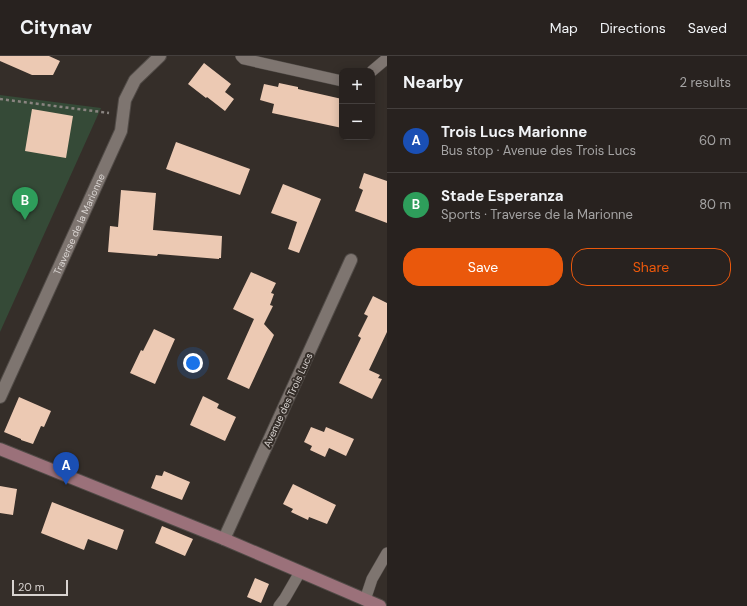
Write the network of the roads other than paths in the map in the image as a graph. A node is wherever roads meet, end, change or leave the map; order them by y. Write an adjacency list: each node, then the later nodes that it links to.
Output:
1 (160, 56): 7 (street, Traverse de la Marionne)
2 (241, 56): 5 (lane)
3 (386, 59): 4 (lane)
4 (375, 68)
5 (339, 80)
6 (352, 260): 9 (street, Avenue des Trois Lucs)
7 (0, 397)
8 (0, 449): 9 (main road)
9 (224, 540): 11 (main road)
10 (387, 553): 12 (lane)
11 (300, 572): 12 (main road); 13 (lane)
12 (365, 600): 14 (main road)
13 (279, 606)
14 (380, 606)

